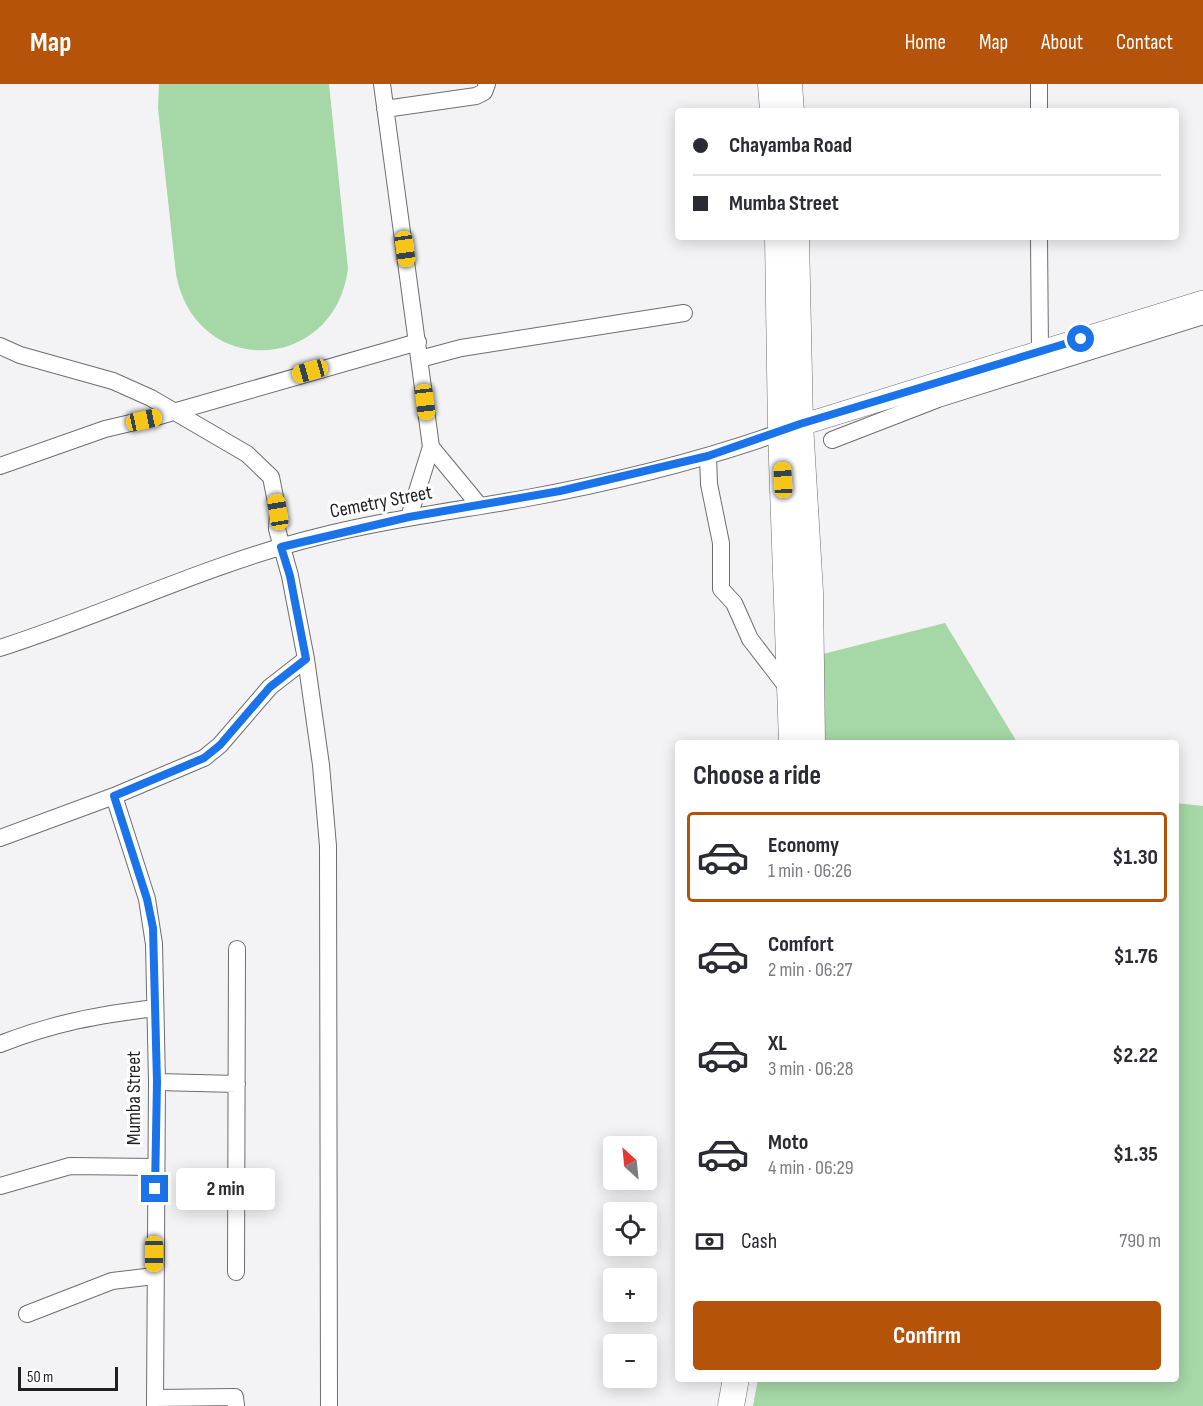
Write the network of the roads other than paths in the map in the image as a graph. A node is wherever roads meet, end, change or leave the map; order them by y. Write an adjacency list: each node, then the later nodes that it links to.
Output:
1 (382, 84): 9 (street)
2 (487, 84): 9 (street)
3 (771, 84): 6 (highway)
4 (789, 84): 7 (highway)
5 (1039, 84): 8 (street)
6 (772, 108)
7 (791, 108)
8 (1039, 108)
9 (385, 109): 17 (street)
10 (778, 240): 20 (highway)
11 (796, 240): 20 (highway)
12 (1039, 240): 18 (street)
13 (1203, 301): 18 (main road)
14 (684, 313): 17 (street)
15 (1203, 316): 21 (street)
16 (0, 346): 19 (street)
17 (419, 351): 19 (street); 22 (street)
18 (1040, 352): 20 (main road)
19 (172, 412): 24 (street); 27 (street)
20 (790, 428): 23 (street, Cemetry Street); 30 (highway); 32 (highway)
21 (832, 440)
22 (431, 447): 25 (street); 26 (street)
23 (708, 456): 25 (street, Cemetry Street); 30 (street)
24 (0, 466)
25 (479, 505): 26 (street, Cemetry Street)
26 (409, 517): 27 (street, Cemetry Street)
27 (281, 547): 28 (street, Cemetry Street); 29 (street)
28 (0, 648)
29 (306, 659): 33 (street); 49 (street)
30 (791, 692): 31 (highway)
31 (792, 740)
32 (812, 740)
33 (114, 796): 34 (street); 36 (street, Mumba Street)
34 (0, 838)
35 (237, 949): 39 (street)
36 (155, 1008): 37 (street); 38 (street, Mumba Street)
37 (0, 1044)
38 (157, 1082): 39 (street); 40 (street, Mumba Street)
39 (237, 1084): 42 (street)
40 (155, 1167): 41 (street); 43 (street, Mumba Street)
41 (0, 1186)
42 (236, 1272)
43 (154, 1276): 44 (street); 47 (street, Mumba Street)
44 (27, 1314)
45 (735, 1382): 50 (highway)
46 (750, 1382): 51 (highway)
47 (155, 1402): 48 (street)
48 (236, 1406)
49 (329, 1406)
50 (731, 1406)
51 (746, 1406)

